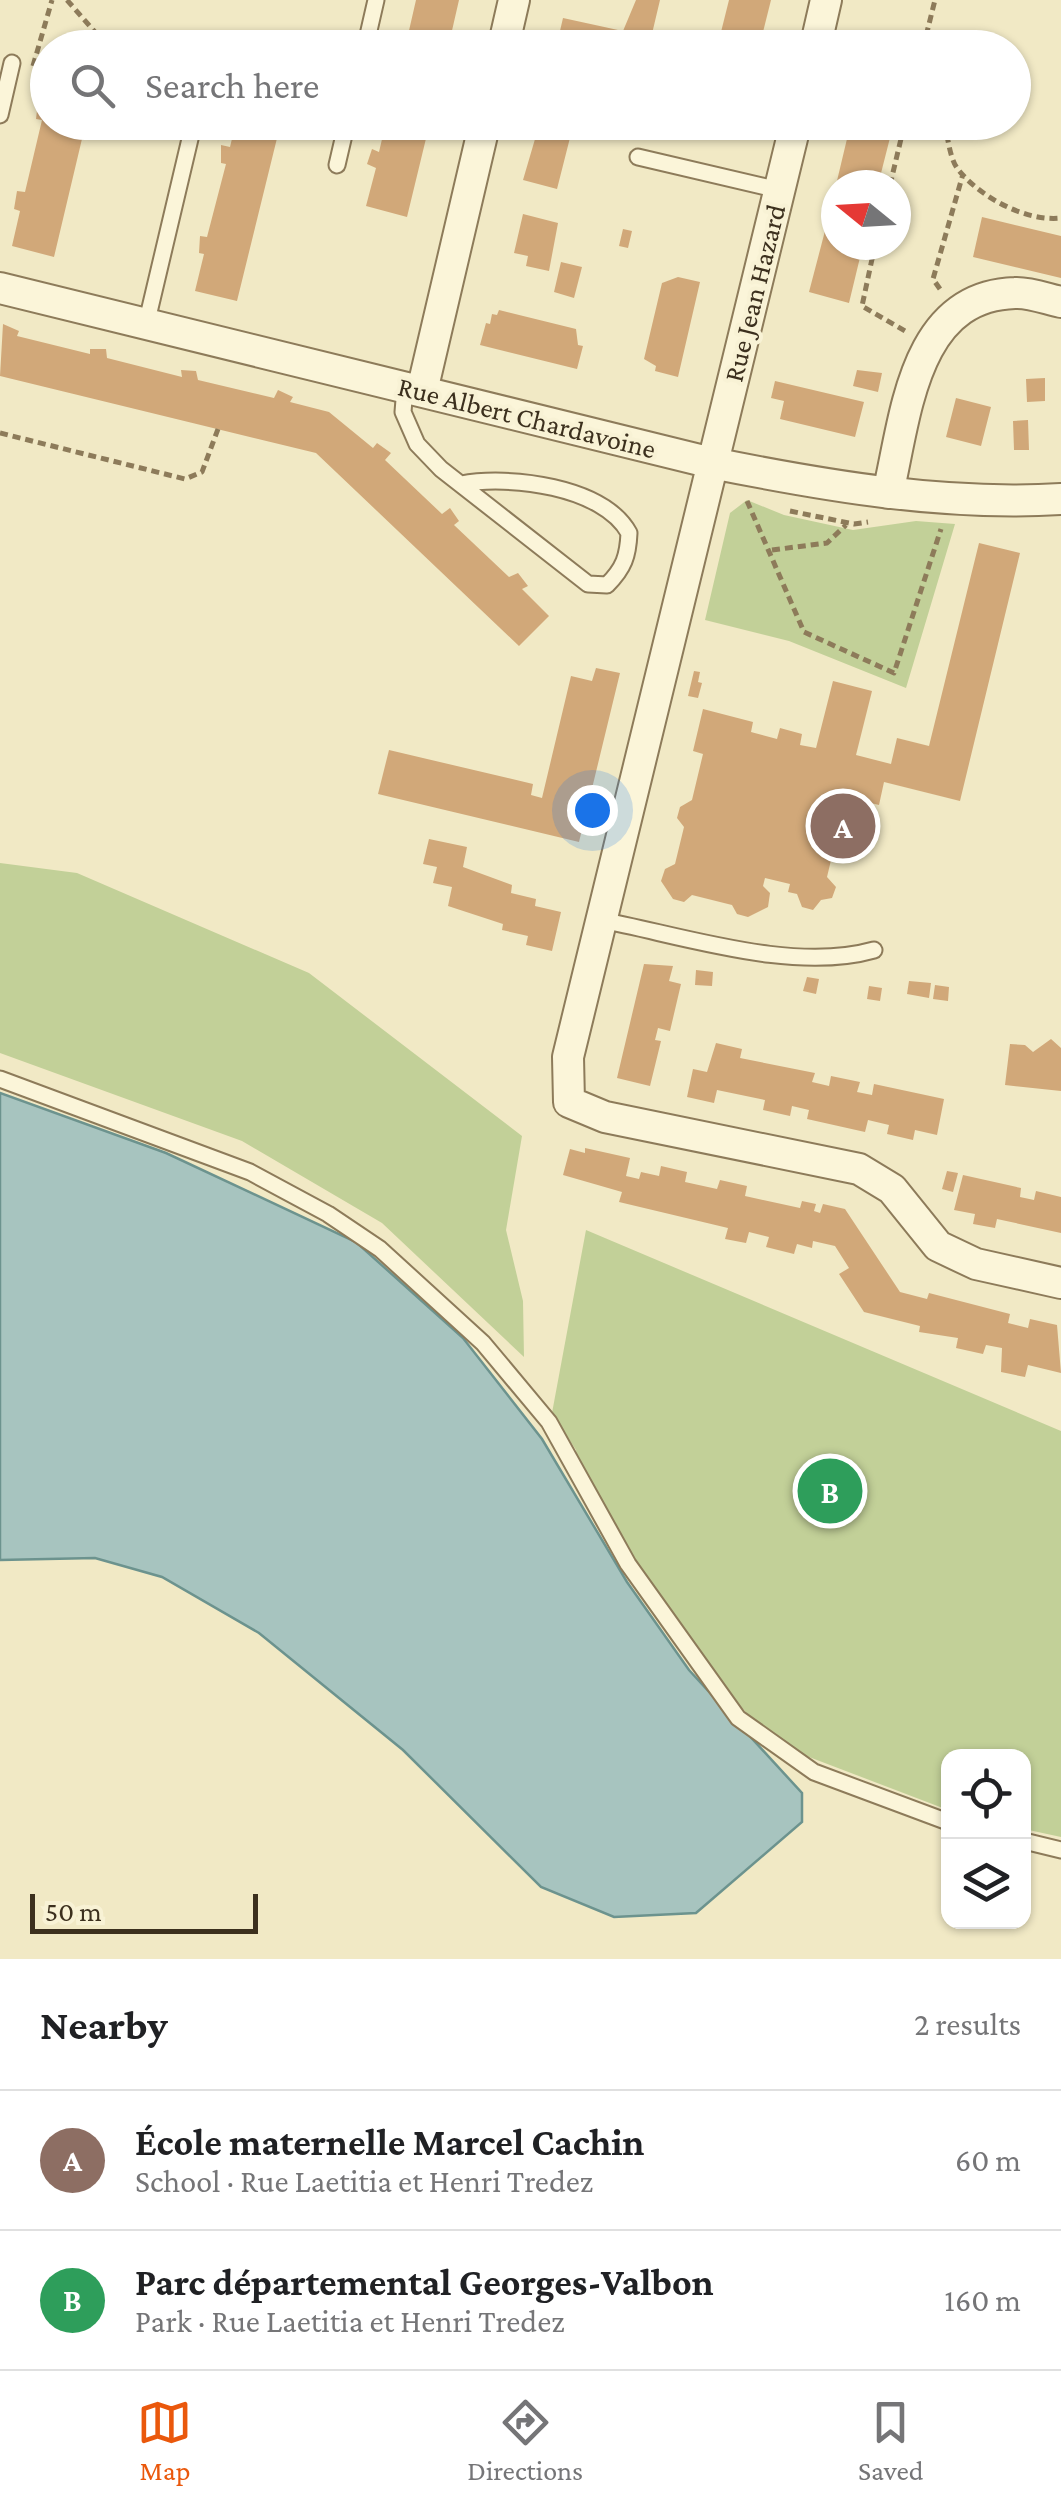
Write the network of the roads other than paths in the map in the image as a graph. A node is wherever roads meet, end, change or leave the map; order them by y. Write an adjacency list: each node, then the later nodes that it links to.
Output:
1 (376, 0): 4 (lane)
2 (514, 0): 5 (street)
3 (826, 0): 6 (street)
4 (369, 30)
5 (507, 30)
6 (818, 30)
7 (12, 63): 8 (lane)
8 (0, 114)
9 (190, 140): 18 (lane)
10 (342, 140): 14 (lane)
11 (480, 140): 19 (street)
12 (792, 140): 15 (street, Rue Jean Hazard)
13 (638, 157): 15 (lane)
14 (336, 165)
15 (780, 190): 20 (street, Rue Jean Hazard)
16 (0, 288): 18 (street, Rue Albert Chardavoine)
17 (1061, 302): 22 (street)
18 (146, 325): 19 (street, Rue Albert Chardavoine)
19 (413, 389): 20 (street, Rue Albert Chardavoine); 21 (lane)
20 (712, 463): 22 (street, Rue Albert Chardavoine); 24 (street, Rue Jean Hazard)
21 (461, 484): 21 (lane)
22 (888, 493): 23 (street, Rue Albert Chardavoine)
23 (1061, 499)
24 (601, 920): 25 (lane); 27 (street, Rue Jean Hazard)
25 (874, 950)
26 (0, 1078): 28 (lane)
27 (1061, 1284)
28 (941, 1819)
29 (1031, 1843): 30 (lane)
30 (1061, 1850)

